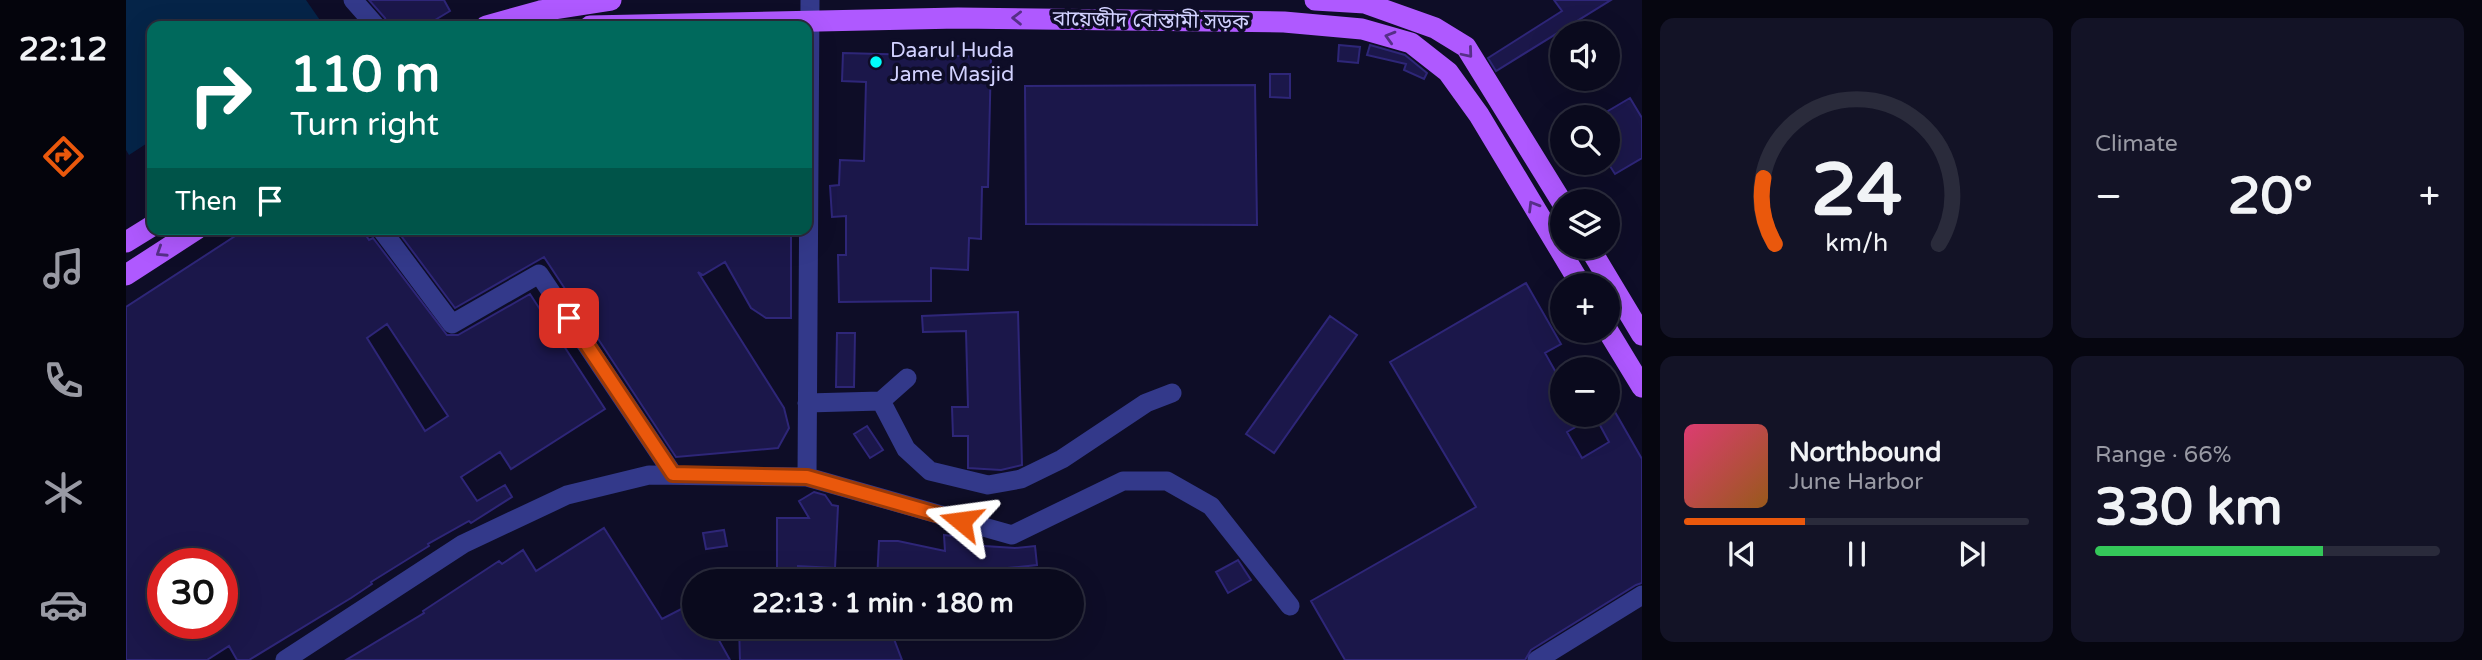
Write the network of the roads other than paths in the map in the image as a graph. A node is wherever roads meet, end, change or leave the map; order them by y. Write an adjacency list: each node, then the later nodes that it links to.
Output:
1 (353, 0): 6 (street)
2 (611, 0): 4 (main road)
3 (1315, 0): 9 (main road, one-way to 9)
4 (538, 6): 7 (main road)
5 (810, 10): 8 (main road, বায়েজীদ বোস্তামী সড়ক); 14 (main road, বায়েজীদ বোস্তামী সড়ক, one-way to 5)
6 (372, 21)
7 (499, 21)
8 (659, 21)
9 (1554, 189)
10 (188, 235): 15 (main road, one-way to 15)
11 (385, 235): 23 (street)
12 (808, 235): 22 (street)
13 (1596, 259): 16 (main road)
14 (1574, 273)
15 (126, 275)
16 (1642, 335)
17 (1615, 343): 19 (main road)
18 (907, 379): 21 (street)
19 (1642, 387)
20 (1172, 393): 21 (street)
21 (881, 401): 22 (street)
22 (807, 403): 24 (street)
23 (673, 474): 24 (street); 27 (street)
24 (807, 477): 26 (street)
25 (1642, 595): 28 (street)
26 (1290, 606)
27 (285, 660)
28 (1537, 660)

